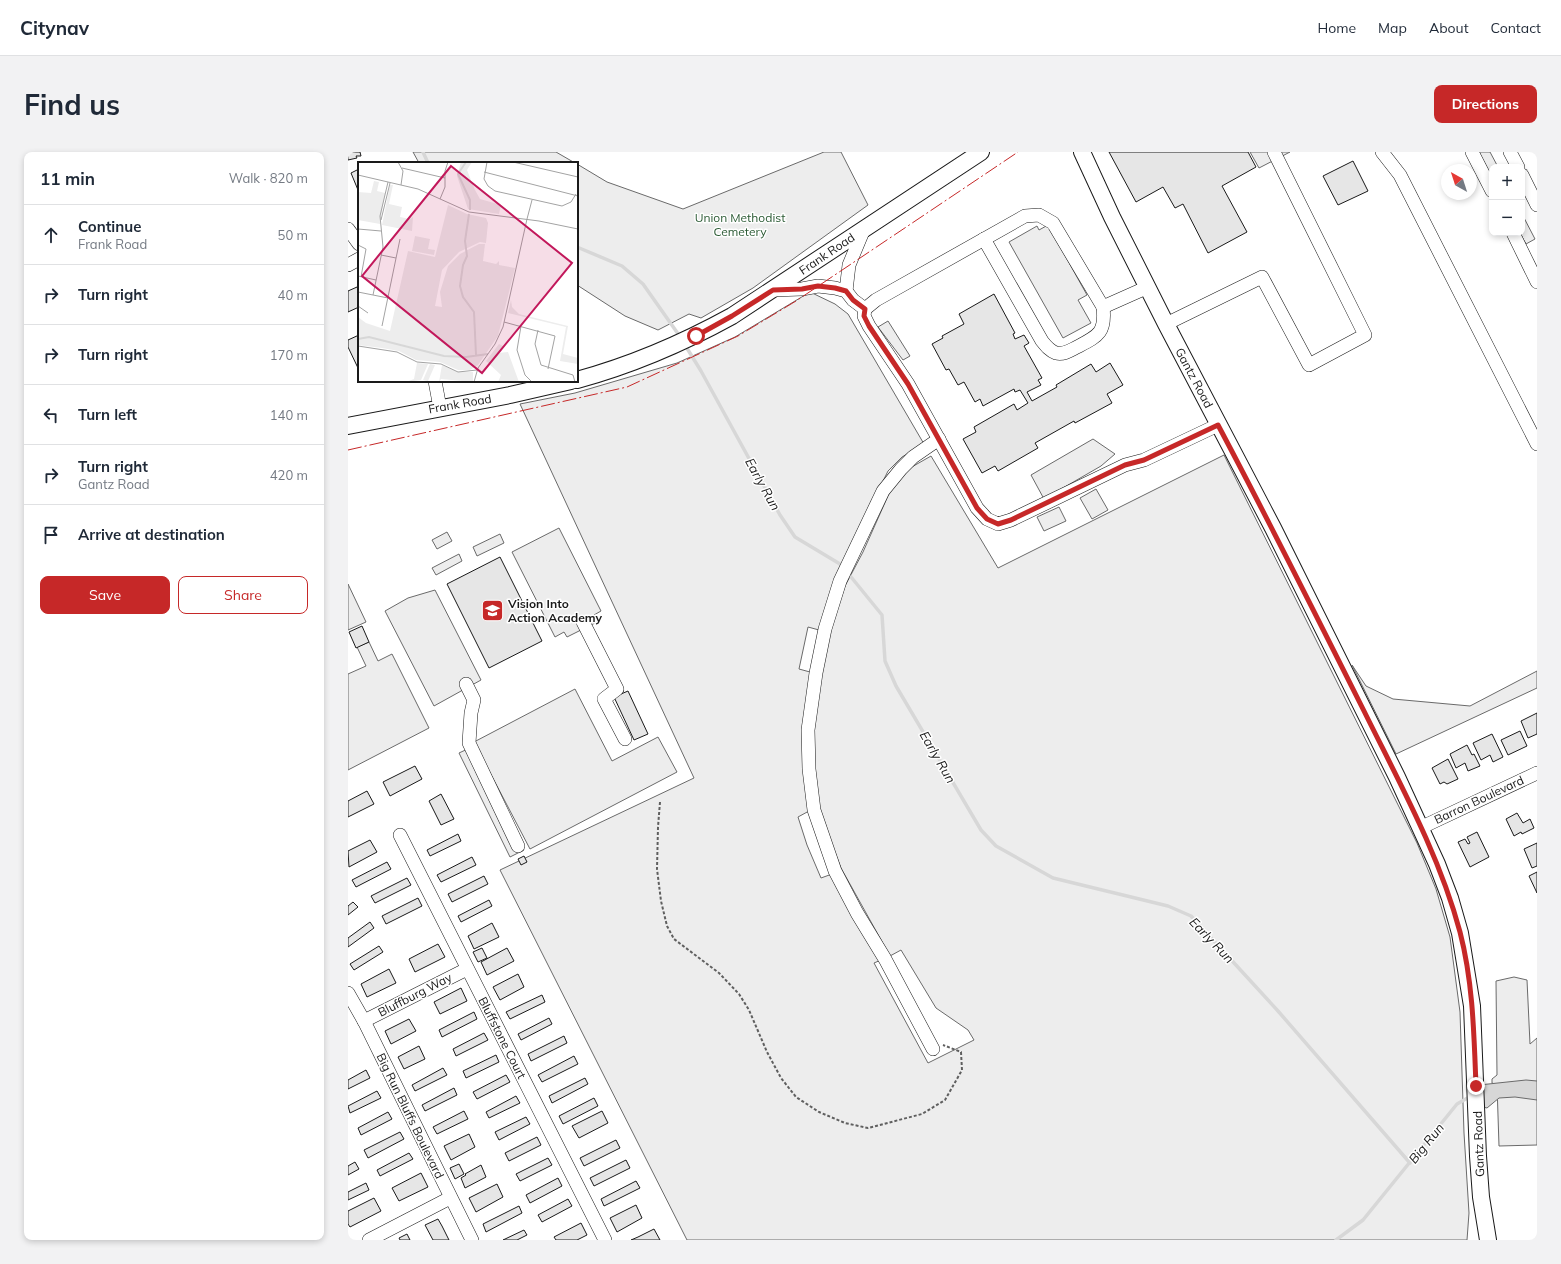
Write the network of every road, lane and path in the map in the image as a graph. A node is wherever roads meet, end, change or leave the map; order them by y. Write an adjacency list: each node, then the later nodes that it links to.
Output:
1 (981, 152): 12 (main road, Frank Road)
2 (1082, 152): 19 (main road, Gantz Road)
3 (1274, 152): 24 (street)
4 (1382, 152): 32 (street)
5 (1472, 152): 9 (street)
6 (1510, 152): 7 (street)
7 (1516, 164)
8 (1525, 181): 10 (street)
9 (1489, 185)
10 (1537, 205)
11 (348, 229): 15 (street)
12 (864, 229): 20 (main road, Frank Road); 21 (street)
13 (1514, 236): 18 (street)
14 (984, 239): 22 (street); 22 (street); 23 (street)
15 (358, 243)
16 (358, 260): 17 (street)
17 (348, 265)
18 (1537, 282)
19 (1148, 287): 22 (street); 24 (main road, Gantz Road)
20 (773, 290): 21 (street); 25 (main road, Frank Road)
21 (846, 291): 23 (street)
22 (1103, 307)
23 (865, 309): 31 (street)
24 (1166, 324): 29 (main road, Gantz Road)
25 (578, 380)
26 (435, 382): 28 (street)
27 (567, 382): 28 (main road, Frank Road)
28 (440, 408): 30 (main road, Frank Road)
29 (1218, 425): 31 (street); 38 (main road, Gantz Road)
30 (348, 426)
31 (939, 439): 44 (street)
32 (1537, 444)
33 (583, 622): 35 (street)
34 (466, 684): 40 (street)
35 (625, 740)
36 (1537, 773): 38 (street, Barron Boulevard)
37 (660, 802): 44 (path)
38 (1420, 828): 49 (main road, Gantz Road)
39 (400, 835): 41 (street, Bluffstone Court)
40 (518, 846)
41 (467, 969): 43 (street, Bluffburg Way); 48 (street, Bluffstone Court)
42 (348, 993): 43 (street, Big Run Bluffs Boulevard)
43 (364, 1021): 45 (street, Big Run Bluffs Boulevard)
44 (930, 1044)
45 (450, 1198): 46 (street); 47 (street, Big Run Bluffs Boulevard)
46 (369, 1240)
47 (472, 1240)
48 (605, 1240)
49 (1488, 1240)

